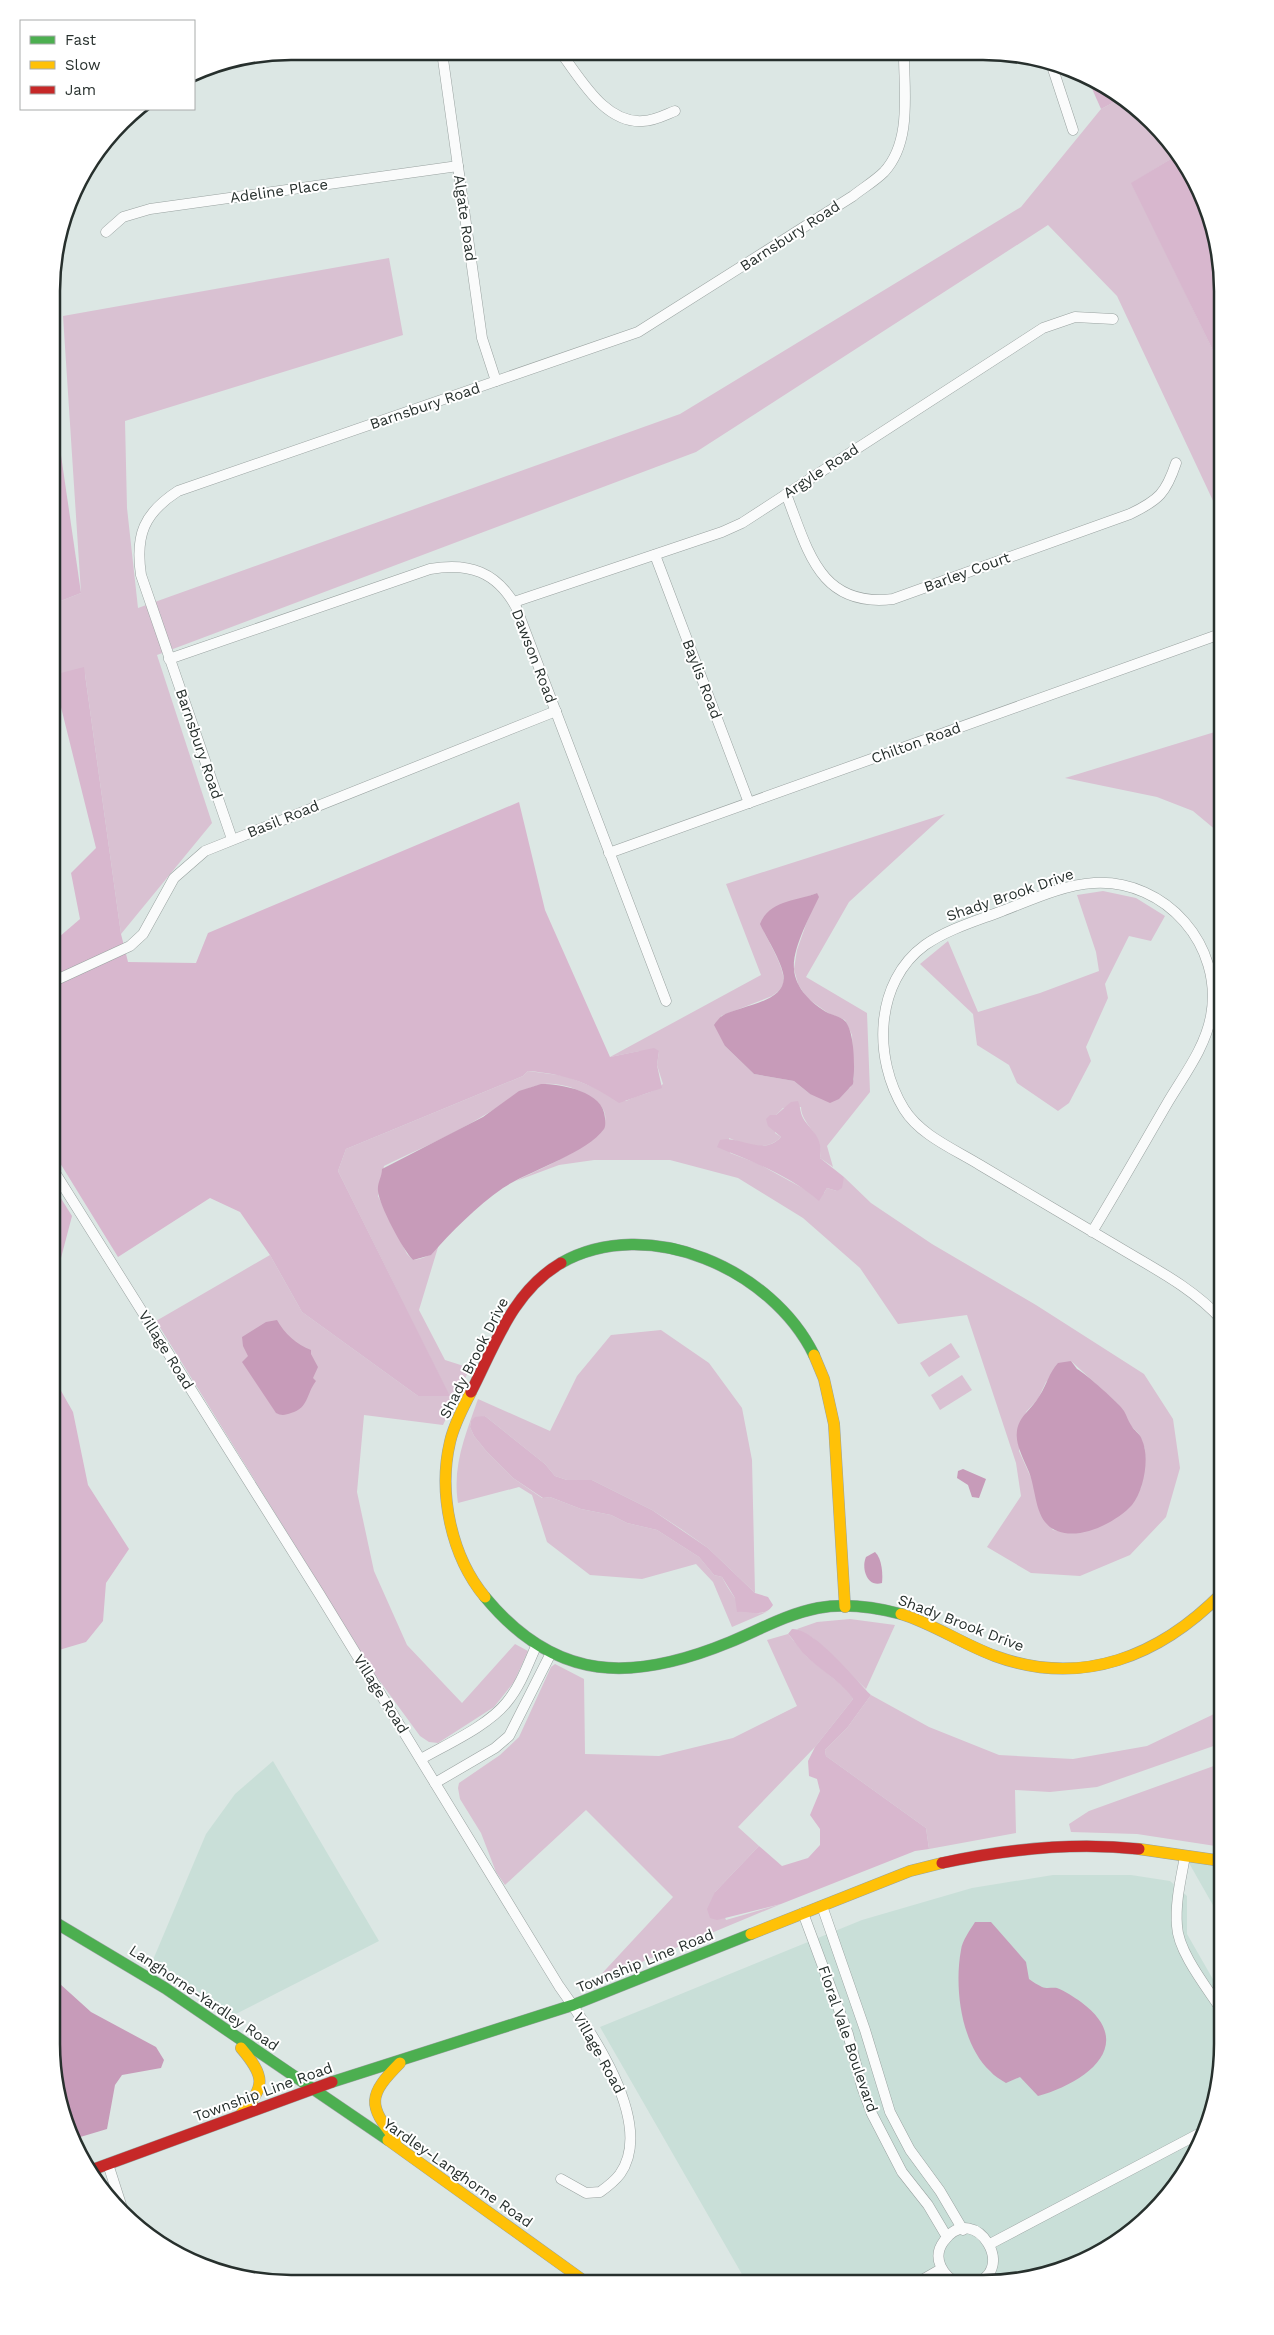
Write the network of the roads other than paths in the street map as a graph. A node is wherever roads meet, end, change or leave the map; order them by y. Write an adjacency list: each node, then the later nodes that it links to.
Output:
1 (443, 60): 7 (street, Algate Road)
2 (567, 60): 5 (street)
3 (904, 60): 10 (street, Barnsbury Road)
4 (1054, 71): 6 (street)
5 (676, 111)
6 (1074, 130)
7 (458, 166): 8 (street, Adeline Place); 10 (street, Algate Road)
8 (106, 232)
9 (1113, 319): 12 (street, Argyle Road)
10 (496, 381): 16 (street, Barnsbury Road)
11 (1176, 463): 12 (street, Barley Court)
12 (786, 494): 13 (street, Argyle Road)
13 (655, 555): 14 (street, Argyle Road); 18 (street, Baylis Road)
14 (514, 602): 16 (street, Dawson Road); 17 (street, Dawson Road)
15 (1214, 636): 18 (street, Chilton Road)
16 (169, 659): 19 (street, Barnsbury Road)
17 (556, 711): 19 (street, Basil Road); 20 (street, Dawson Road)
18 (749, 803): 20 (street, Chilton Road)
19 (232, 839): 21 (street, Basil Road)
20 (609, 853): 22 (street, Dawson Road)
21 (60, 978)
22 (666, 1001)
23 (60, 1181): 30 (street, Village Road)
24 (1092, 1232): 24 (street, Shady Brook Drive); 25 (street, Shady Brook Drive)
25 (1214, 1311)
26 (1214, 1601): 27 (street, Shady Brook Drive)
27 (845, 1607): 28 (street, Shady Brook Drive); 29 (street, Shady Brook Drive)
28 (537, 1644): 29 (street, Shady Brook Drive); 30 (street)
29 (551, 1653): 31 (street)
30 (421, 1759): 31 (street, Village Road)
31 (435, 1783): 38 (street, Village Road)
32 (1185, 1856): 33 (street, Township Line Road); 34 (street, Township Line Road); 37 (street)
33 (1214, 1861)
34 (822, 1906): 35 (street, Township Line Road); 49 (street, Floral Vale Boulevard)
35 (803, 1913): 38 (street, Township Line Road); 50 (street, Floral Vale Boulevard)
36 (60, 1925): 39 (street, Langhorne-Yardley Road)
37 (1214, 1998)
38 (573, 2006): 40 (street, Township Line Road); 47 (street, Village Road)
39 (225, 2030): 41 (street, Langhorne-Yardley Road); 42 (street)
40 (402, 2061): 41 (street, Township Line Road); 44 (street)
41 (312, 2089): 42 (street, Township Line Road); 44 (street, Yardley-Langhorne Road)
42 (238, 2117): 45 (street, Township Line Road)
43 (1195, 2136): 51 (street)
44 (410, 2156): 53 (street, Yardley-Langhorne Road)
45 (108, 2164): 46 (street, Township Line Road); 48 (street)
46 (96, 2168)
47 (561, 2179)
48 (119, 2198)
49 (963, 2230): 50 (street); 51 (street)
50 (947, 2237): 52 (street)
51 (990, 2244): 56 (street)
52 (942, 2269): 54 (street); 55 (street)
53 (576, 2275)
54 (931, 2275)
55 (945, 2275)
56 (989, 2275)

